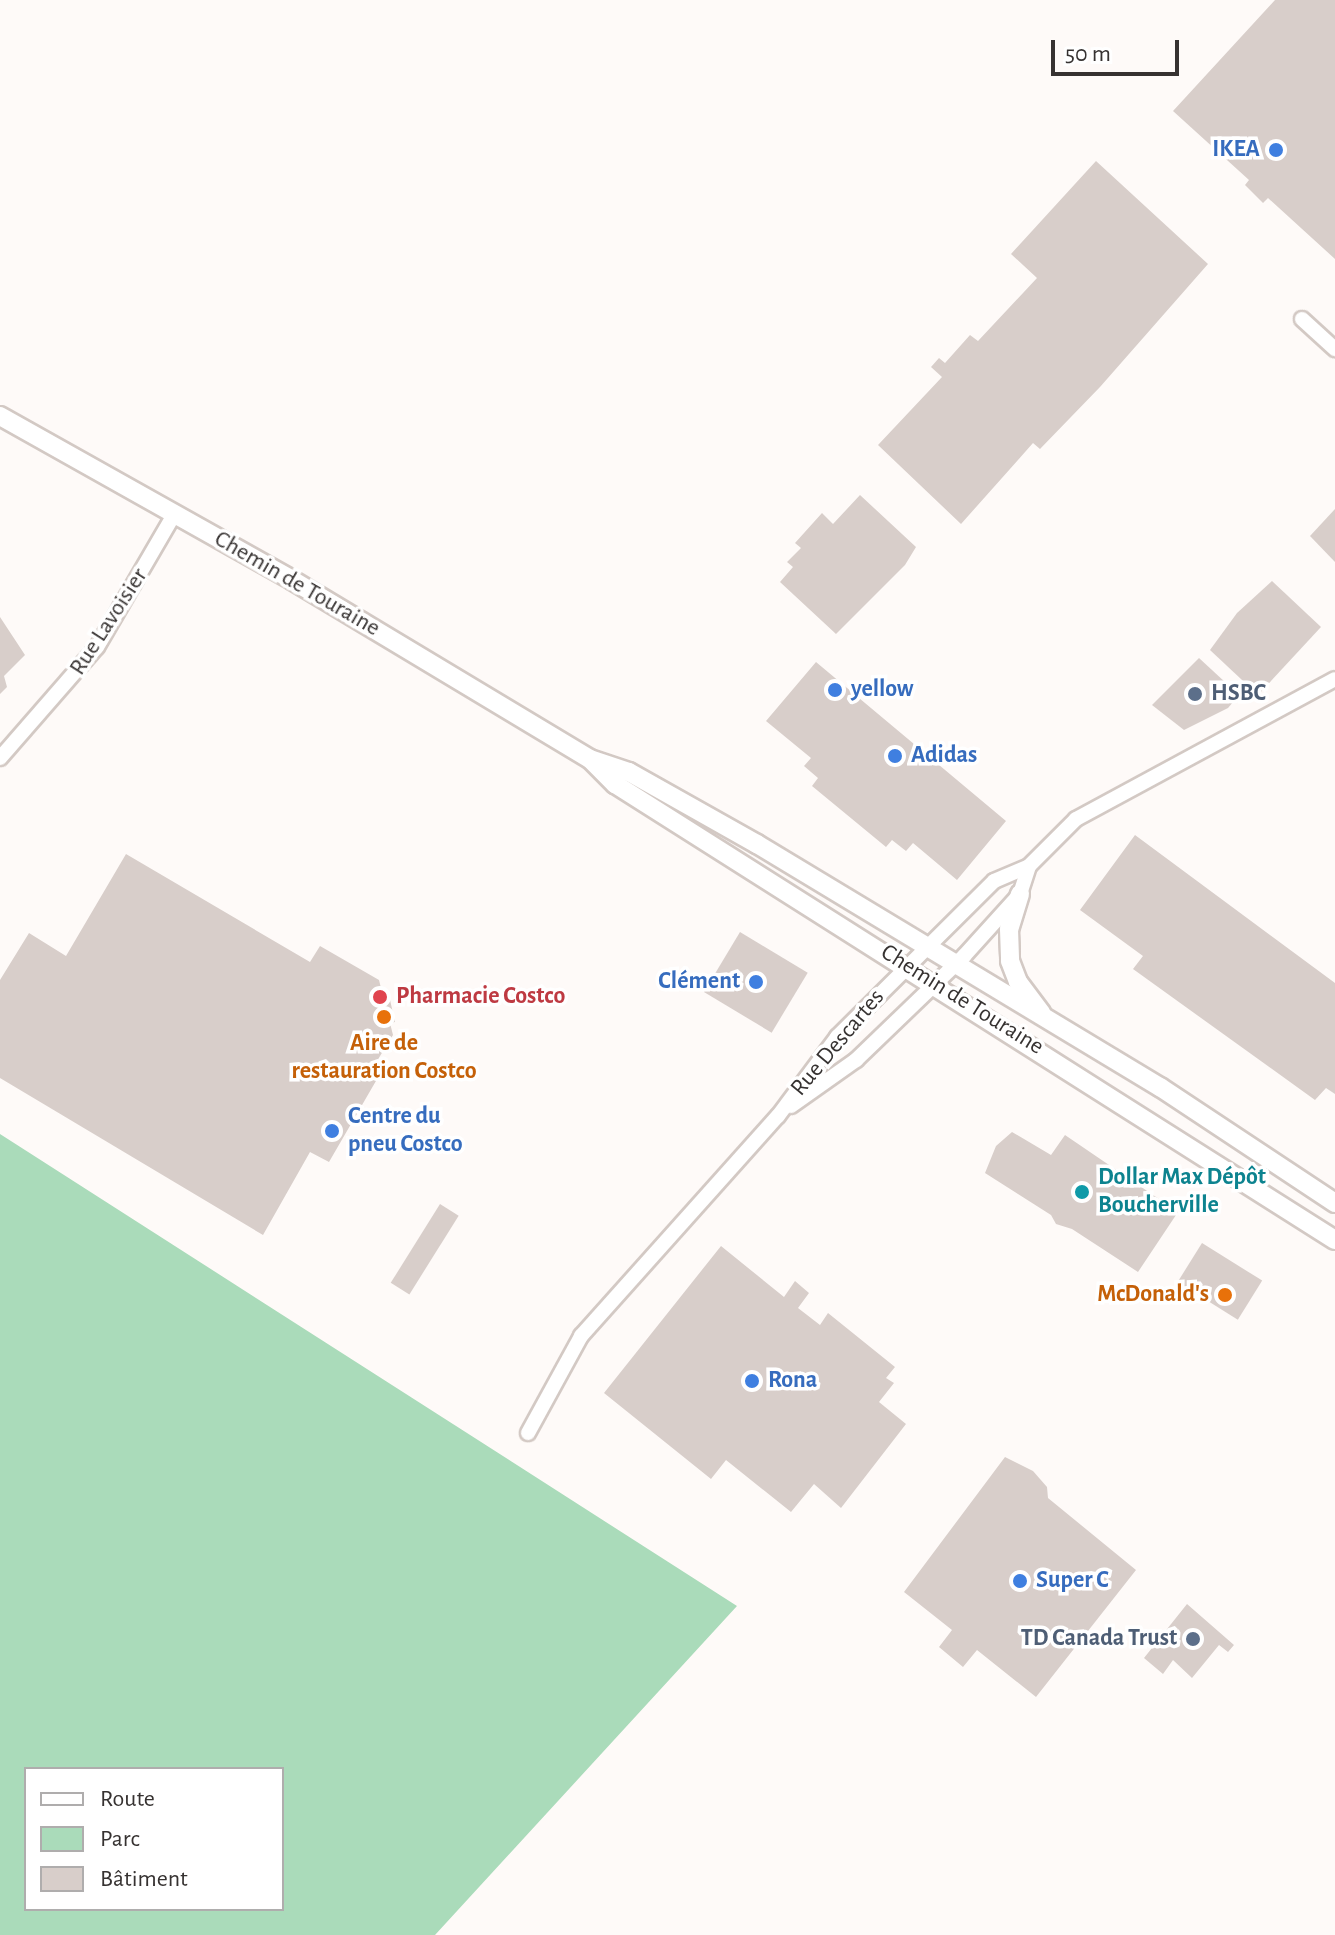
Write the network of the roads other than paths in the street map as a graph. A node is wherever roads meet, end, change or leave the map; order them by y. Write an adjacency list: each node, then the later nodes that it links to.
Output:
1 (1302, 319): 2 (street)
2 (1335, 349)
3 (0, 416): 4 (street, Chemin de Touraine)
4 (175, 513): 6 (street, Rue Lavoisier); 7 (street, Chemin de Touraine)
5 (1335, 679): 8 (street)
6 (0, 758)
7 (590, 759): 10 (street, Chemin de Touraine); 12 (street, Chemin de Touraine)
8 (1029, 866): 9 (street, Rue Descartes); 10 (street, Rue Descartes)
9 (1020, 894): 11 (street, Rue Descartes); 14 (street)
10 (927, 949): 11 (street, Chemin de Touraine); 12 (street, Rue Descartes)
11 (954, 965): 13 (street, Rue Descartes); 14 (street, Chemin de Touraine)
12 (908, 966): 13 (street, Chemin de Touraine); 15 (street, Rue Descartes)
13 (935, 983): 15 (street, Rue Descartes); 17 (street, Chemin de Touraine)
14 (1048, 1021): 16 (street, Chemin de Touraine)
15 (778, 1116): 18 (street, Rue Descartes)
16 (1335, 1203)
17 (1335, 1240)
18 (528, 1433)

